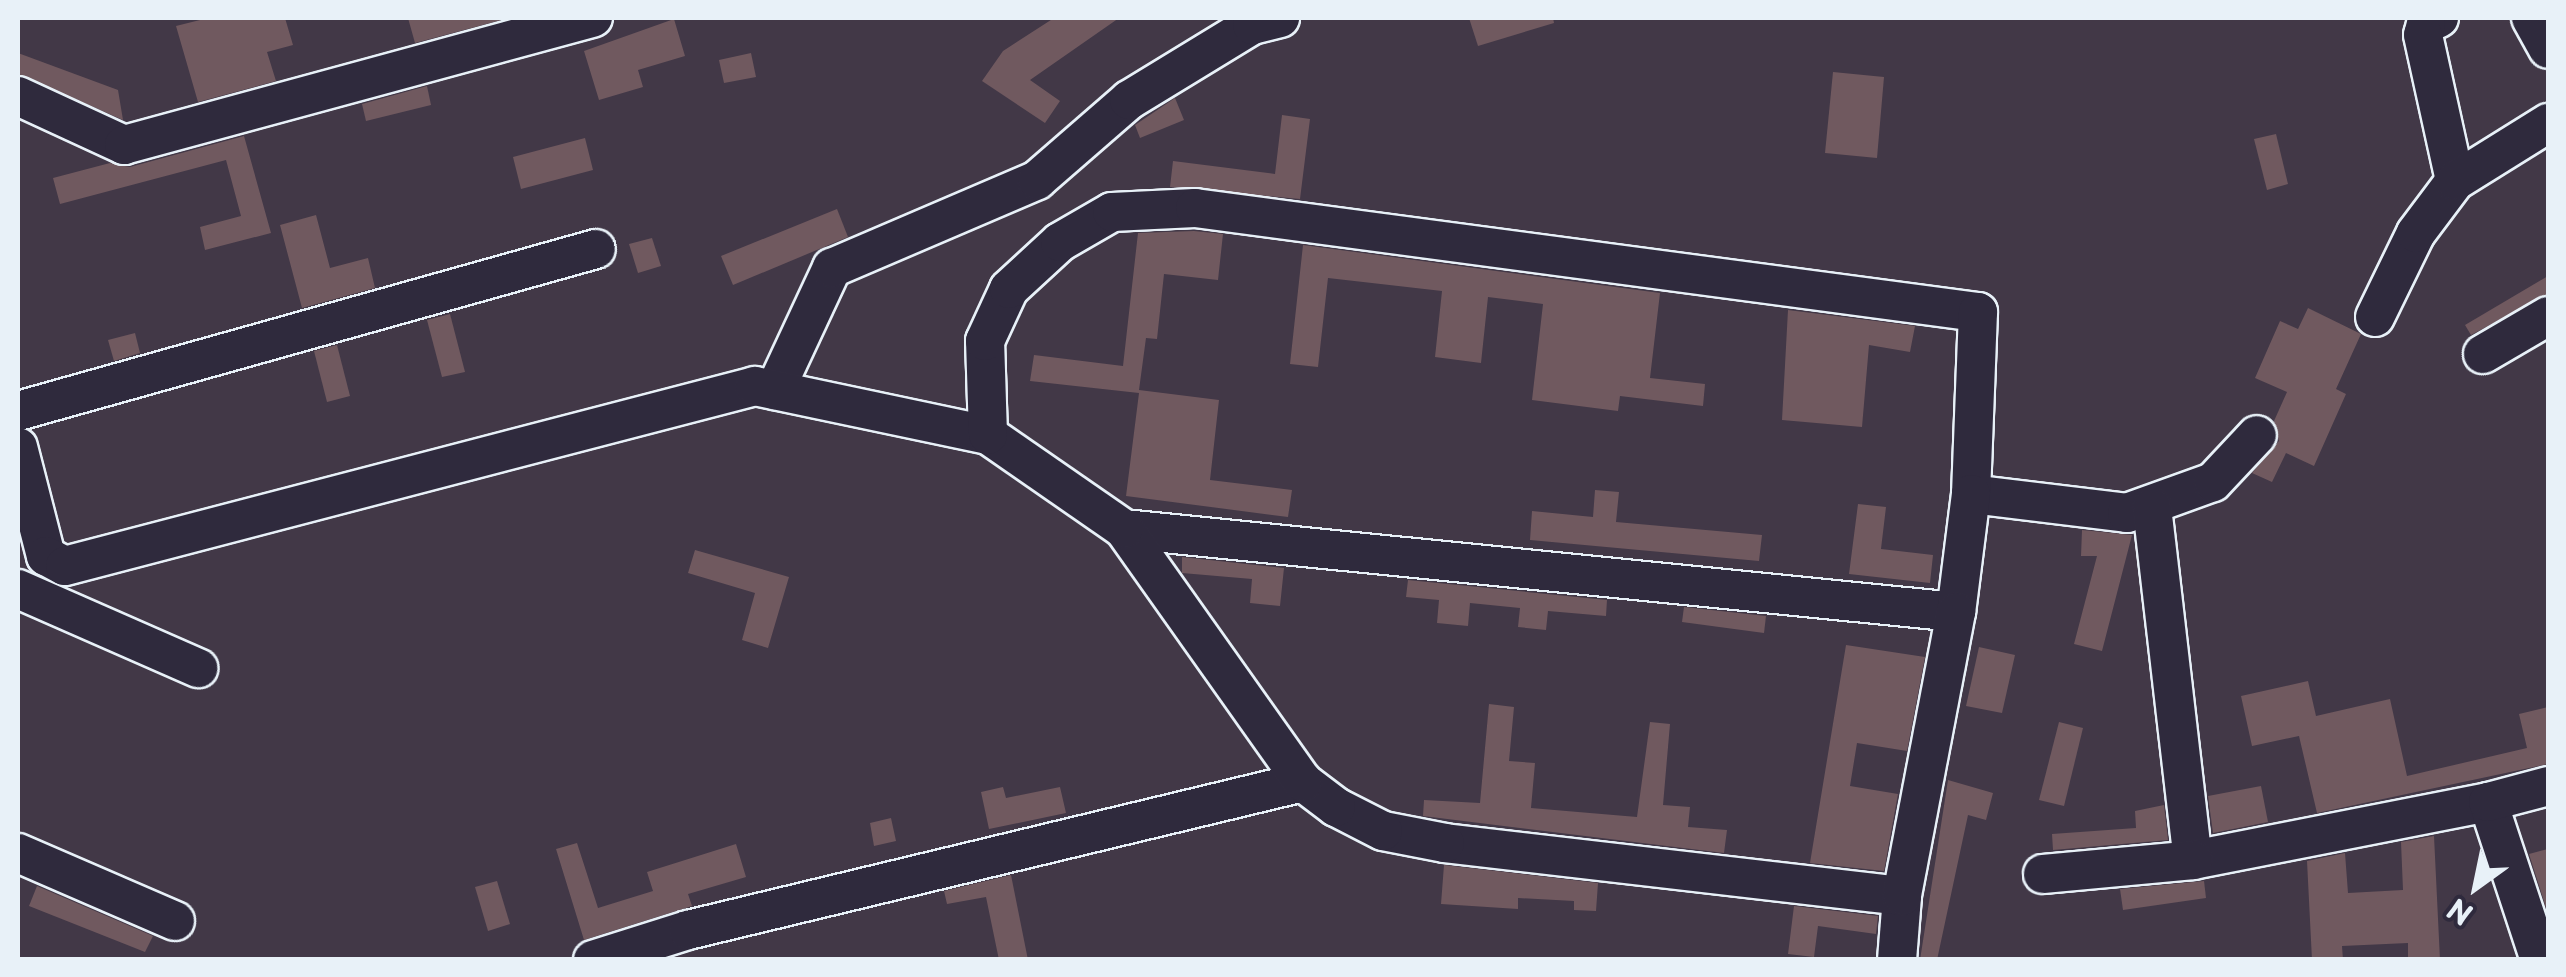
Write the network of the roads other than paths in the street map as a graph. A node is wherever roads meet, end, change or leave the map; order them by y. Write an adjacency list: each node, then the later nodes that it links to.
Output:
1 (593, 18): 6 (street)
2 (1280, 18): 13 (street)
3 (2439, 18): 8 (street)
4 (2530, 18): 5 (street)
5 (2548, 50)
6 (18, 96)
7 (2548, 123): 8 (street)
8 (2455, 180): 11 (street)
9 (596, 248): 14 (street)
10 (2548, 316): 12 (street)
11 (2375, 317)
12 (2483, 354)
13 (775, 390): 15 (street); 17 (street)
14 (18, 411)
15 (988, 435): 18 (street); 20 (street)
16 (2257, 435): 19 (street)
17 (18, 447)
18 (1971, 494): 19 (street); 22 (street)
19 (2152, 507): 28 (street)
20 (1124, 529): 22 (street); 24 (street)
21 (18, 589): 23 (street)
22 (1956, 612): 30 (street)
23 (198, 668)
24 (1303, 782): 30 (street); 32 (street)
25 (2548, 786): 26 (street)
26 (2488, 802): 28 (street); 34 (street)
27 (18, 853): 31 (street)
28 (2193, 860): 29 (street)
29 (2043, 874)
30 (1902, 896): 33 (street)
31 (175, 921)
32 (593, 960)
33 (1897, 960)
34 (2540, 960)

